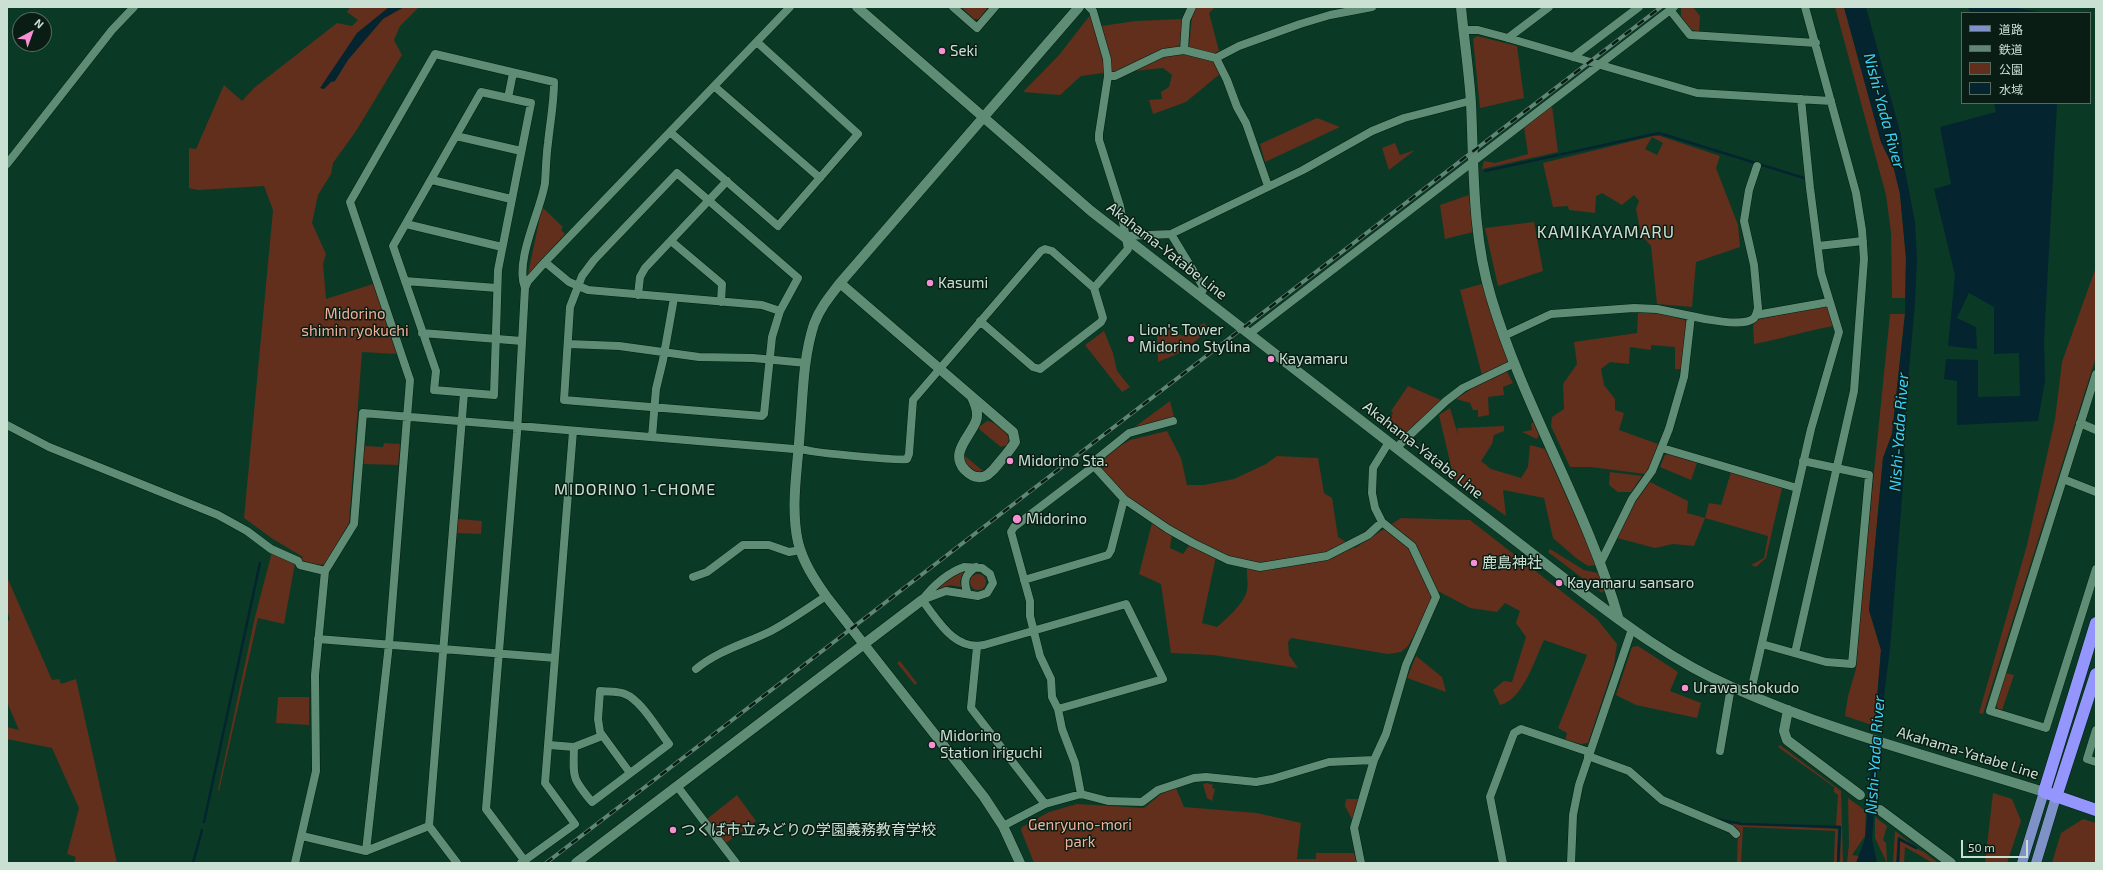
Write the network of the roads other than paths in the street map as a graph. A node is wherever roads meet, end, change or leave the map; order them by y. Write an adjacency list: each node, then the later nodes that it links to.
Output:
1 (134, 7): 35 (street)
2 (790, 7): 17 (street)
3 (857, 7): 30 (street, Akahama-Yatabe Line)
4 (953, 7): 5 (street)
5 (995, 7)
6 (1079, 7): 30 (street)
7 (1089, 7): 24 (street)
8 (1192, 7): 19 (street)
9 (1372, 7): 21 (street)
10 (1461, 7): 15 (street)
11 (1549, 7): 16 (street)
12 (1805, 7): 18 (street)
13 (1634, 8): 20 (street)
14 (1672, 9): 18 (street); 22 (street)
15 (1464, 30): 16 (street); 28 (street)
16 (1508, 38): 20 (street)
17 (757, 42): 25 (street); 37 (street)
18 (1816, 43): 29 (street)
19 (1184, 50): 21 (street); 24 (street)
20 (1573, 57): 22 (street)
21 (1216, 58): 40 (street)
22 (1600, 64): 27 (street); 34 (street)
23 (513, 73): 26 (street); 55 (street); 81 (street)
24 (1108, 76): 45 (street)
25 (714, 86): 31 (street); 37 (street)
26 (508, 98): 32 (street); 33 (street)
27 (1801, 99): 29 (street); 48 (street)
28 (1470, 101): 34 (street); 40 (street)
29 (1831, 101): 47 (street)
30 (983, 118): 45 (street, Akahama-Yatabe Line); 52 (street)
31 (670, 132): 39 (street); 50 (street)
32 (456, 136): 33 (street); 38 (street)
33 (521, 151): 41 (street)
34 (1473, 161): 67 (street); 68 (street)
35 (7, 164)
36 (1757, 166): 63 (street)
37 (820, 178): 39 (street)
38 (432, 180): 41 (street); 43 (street)
39 (727, 181): 42 (street)
40 (1268, 186): 44 (street)
41 (512, 199): 49 (street)
42 (708, 200): 46 (street); 53 (street); 62 (street)
43 (406, 224): 49 (street); 51 (street)
44 (1171, 234): 45 (street); 58 (street)
45 (1128, 238): 56 (street); 58 (street, Akahama-Yatabe Line)
46 (671, 241): 57 (street); 60 (street)
47 (1863, 241): 48 (street); 97 (street)
48 (1818, 246): 61 (street)
49 (502, 247): 54 (street)
50 (545, 262): 53 (street); 55 (street)
51 (405, 282): 54 (street); 66 (street)
52 (840, 283): 74 (street); 76 (street)
53 (578, 287): 57 (street); 71 (street)
54 (497, 288): 69 (street)
55 (525, 288): 70 (street)
56 (1094, 288): 65 (street); 65 (street)
57 (638, 294): 59 (street)
58 (1199, 295): 67 (street, Akahama-Yatabe Line)
59 (674, 298): 60 (street); 72 (street)
60 (721, 302): 62 (street)
61 (1829, 302): 63 (street); 95 (street)
62 (780, 311): 73 (street)
63 (1756, 315): 64 (street)
64 (1690, 316): 68 (street); 93 (street)
65 (980, 321): 76 (street)
66 (422, 333): 69 (street); 78 (street)
67 (1249, 334): 92 (street, Akahama-Yatabe Line)
68 (1504, 336): 75 (street)
69 (496, 338): 70 (street); 78 (street)
70 (522, 341): 88 (street)
71 (568, 344): 72 (street); 80 (street)
72 (664, 352): 73 (street); 80 (street)
73 (768, 359): 74 (street); 80 (street)
74 (806, 363): 94 (street)
75 (1515, 363): 92 (street); 104 (street)
76 (940, 369): 79 (street); 94 (street)
77 (2096, 374): 86 (street)
78 (464, 393): 85 (street)
79 (972, 397): 82 (street); 83 (street)
80 (654, 408): 91 (street)
81 (407, 417): 85 (street); 107 (street); 118 (street)
82 (995, 417): 83 (street); 83 (street)
83 (976, 420)
84 (1173, 421): 96 (street)
85 (462, 422): 88 (street); 122 (street)
86 (2080, 424): 89 (street); 98 (street)
87 (7, 425): 107 (street)
88 (517, 426): 90 (street); 123 (street)
89 (2096, 430)
90 (573, 431): 91 (street); 125 (street)
91 (652, 437): 94 (street)
92 (1392, 445): 102 (street); 113 (street, Akahama-Yatabe Line)
93 (1662, 448): 99 (street); 104 (street)
94 (799, 450): 103 (street)
95 (1803, 461): 97 (street); 99 (street)
96 (1094, 466): 101 (street); 109 (street)
97 (1836, 468): 124 (street); 124 (street)
98 (2063, 479): 100 (street); 106 (street)
99 (1797, 488): 119 (street)
100 (2096, 492)
101 (1124, 499): 102 (street); 109 (street)
102 (1382, 522): 138 (street)
103 (801, 550): 108 (street); 111 (street)
104 (1601, 562): 113 (street)
105 (976, 567): 110 (street); 110 (street); 112 (street)
106 (2096, 569)
107 (325, 572): 117 (street)
108 (693, 577)
109 (1024, 580): 116 (street)
110 (968, 594): 112 (street)
111 (826, 596): 120 (street); 126 (street)
112 (922, 600): 120 (street); 121 (street)
113 (1619, 620): 115 (street, Akahama-Yatabe Line)
114 (2096, 623): 142 (highway)
115 (1632, 629): 128 (street, Akahama-Yatabe Line); 137 (street)
116 (1033, 631): 121 (street); 130 (street); 130 (street)
117 (318, 639): 118 (street); 152 (street)
118 (389, 644): 122 (street); 153 (street)
119 (1762, 644): 124 (street); 129 (street)
120 (864, 645): 141 (street); 150 (street)
121 (977, 647): 146 (street)
122 (444, 649): 123 (street); 149 (street)
123 (499, 653): 125 (street); 154 (street)
124 (1795, 653)
125 (556, 658): 134 (street)
126 (696, 669)
127 (2096, 674): 145 (highway)
128 (1731, 687): 129 (street, Akahama-Yatabe Line); 136 (street)
129 (1750, 695): 131 (street, Akahama-Yatabe Line)
130 (1058, 709): 143 (street)
131 (1788, 710): 142 (street, Akahama-Yatabe Line); 144 (street)
132 (2096, 730): 139 (street)
133 (602, 736): 135 (street); 140 (street); 140 (street)
134 (549, 745): 135 (street); 154 (street)
135 (574, 747): 140 (street)
136 (1720, 751)
137 (1588, 754): 151 (street); 161 (street); 162 (street)
138 (1374, 760): 143 (street); 160 (street)
139 (2096, 762)
140 (630, 774)
141 (677, 786): 157 (street); 158 (street)
142 (2044, 792): 145 (highway); 164 (main road)
143 (1081, 794): 146 (street)
144 (1860, 795)
145 (2056, 797): 148 (highway); 165 (main road)
146 (1045, 804): 150 (street)
147 (1880, 810): 163 (street)
148 (2096, 810)
149 (428, 826): 153 (street); 156 (street)
150 (1003, 826): 159 (street)
151 (1736, 834)
152 (302, 836): 153 (street); 155 (street)
153 (366, 851)
154 (522, 862)
155 (295, 863)
156 (457, 863)
157 (576, 863)
158 (736, 863)
159 (1020, 863)
160 (1361, 863)
161 (1503, 863)
162 (1571, 863)
163 (1951, 863)
164 (2022, 863)
165 (2036, 863)

